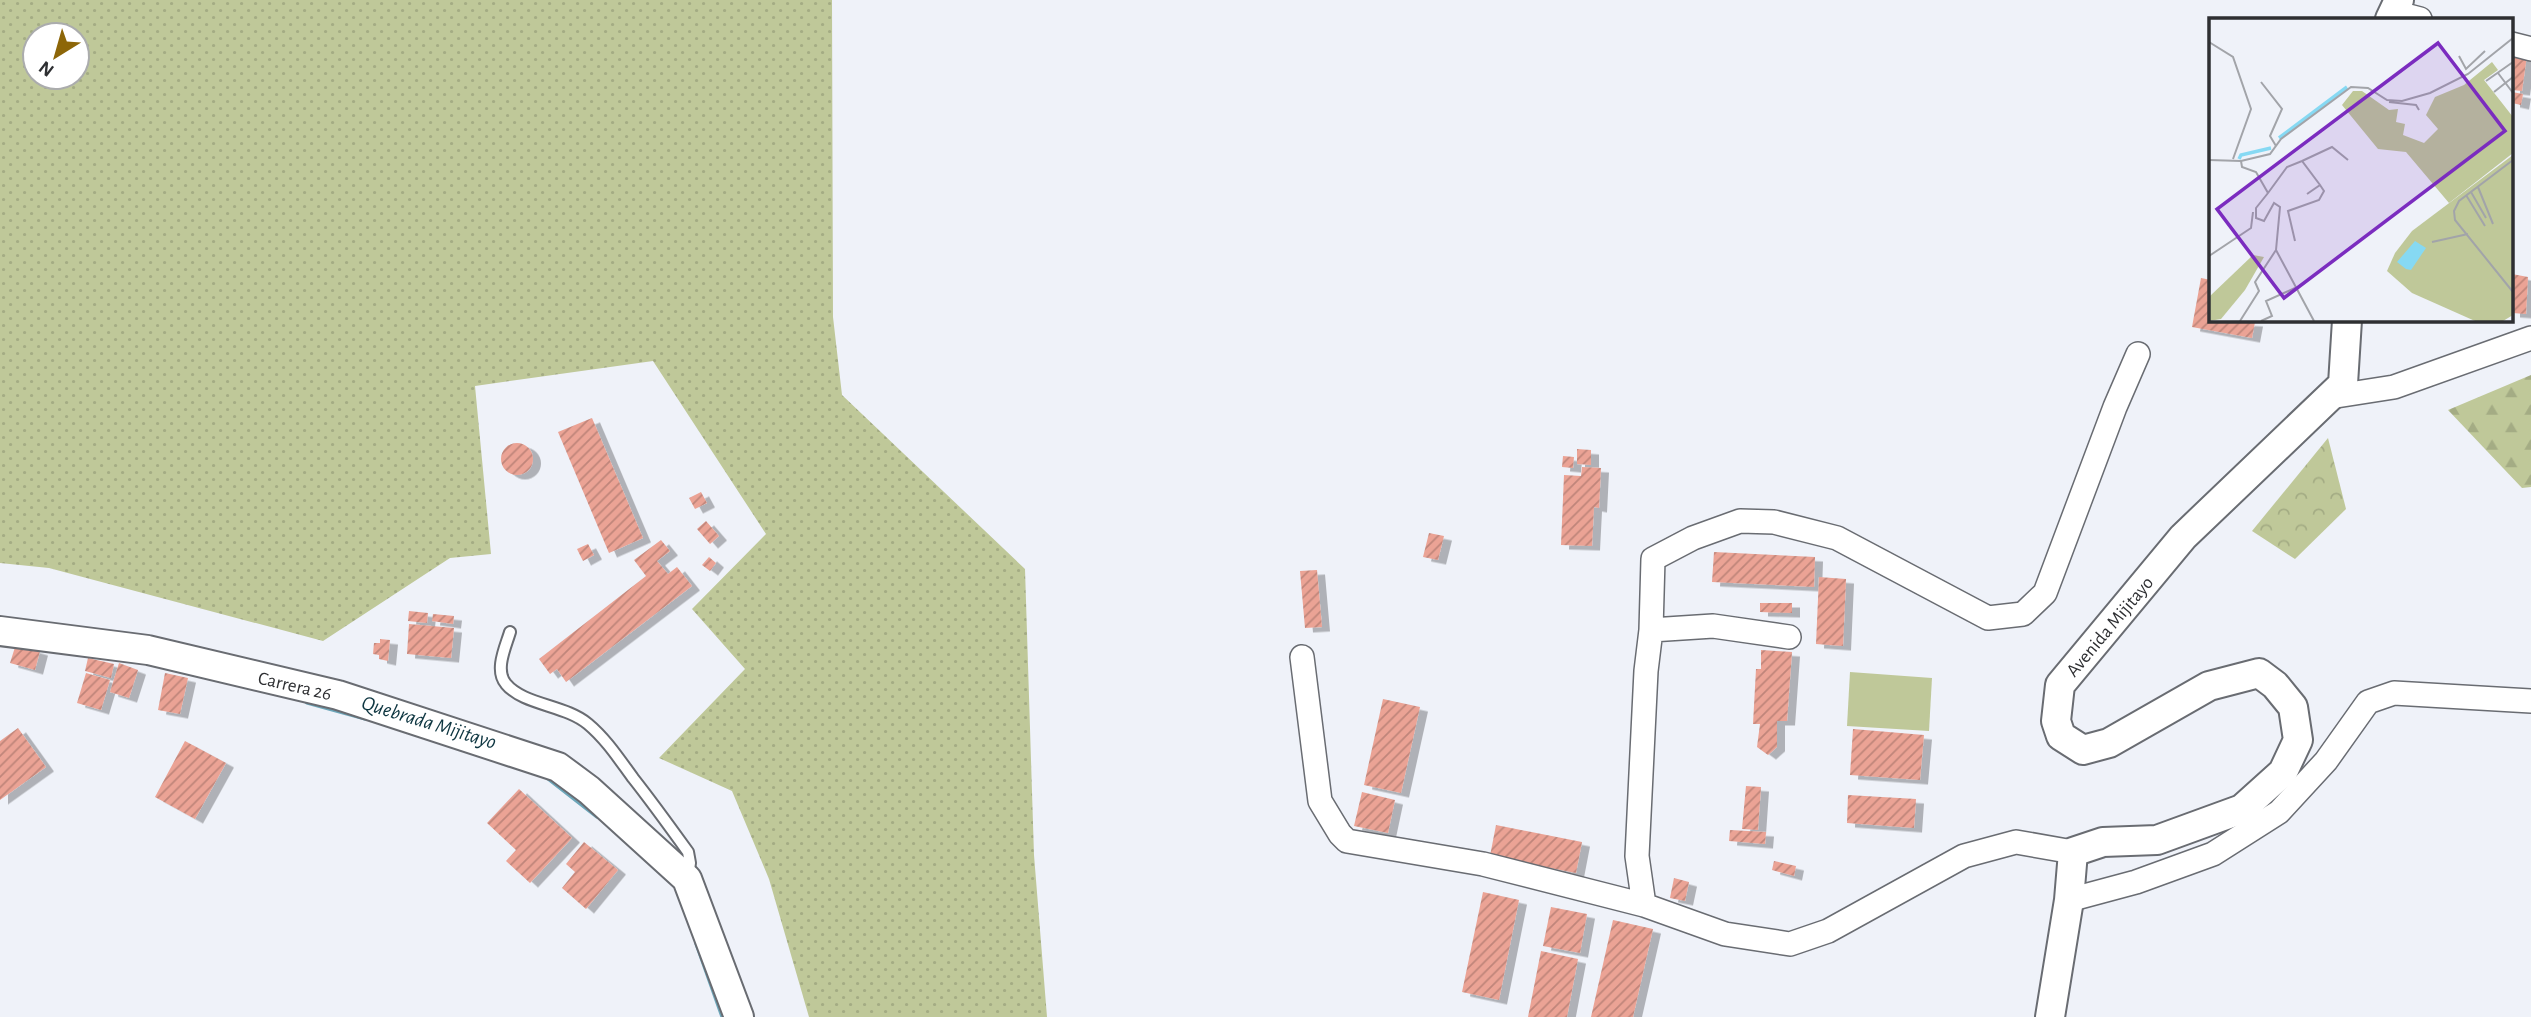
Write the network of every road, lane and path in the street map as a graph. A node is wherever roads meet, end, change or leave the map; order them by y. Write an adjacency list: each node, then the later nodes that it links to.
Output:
1 (2514, 45): 2 (street)
2 (2531, 49)
3 (2347, 322): 6 (street)
4 (2531, 338): 6 (street)
5 (2138, 354): 7 (street)
6 (2330, 397): 13 (street, Avenida Mijitayo)
7 (1651, 630): 10 (street); 16 (street)
8 (0, 631): 14 (street, Carrera 26)
9 (510, 632): 14 (lane)
10 (1789, 637)
11 (1302, 657): 16 (street)
12 (2531, 701): 15 (street)
13 (2073, 852): 15 (street); 16 (street)
14 (687, 879): 17 (street, Carrera 26)
15 (2069, 900): 18 (street)
16 (1644, 905)
17 (739, 1017)
18 (2050, 1017)

